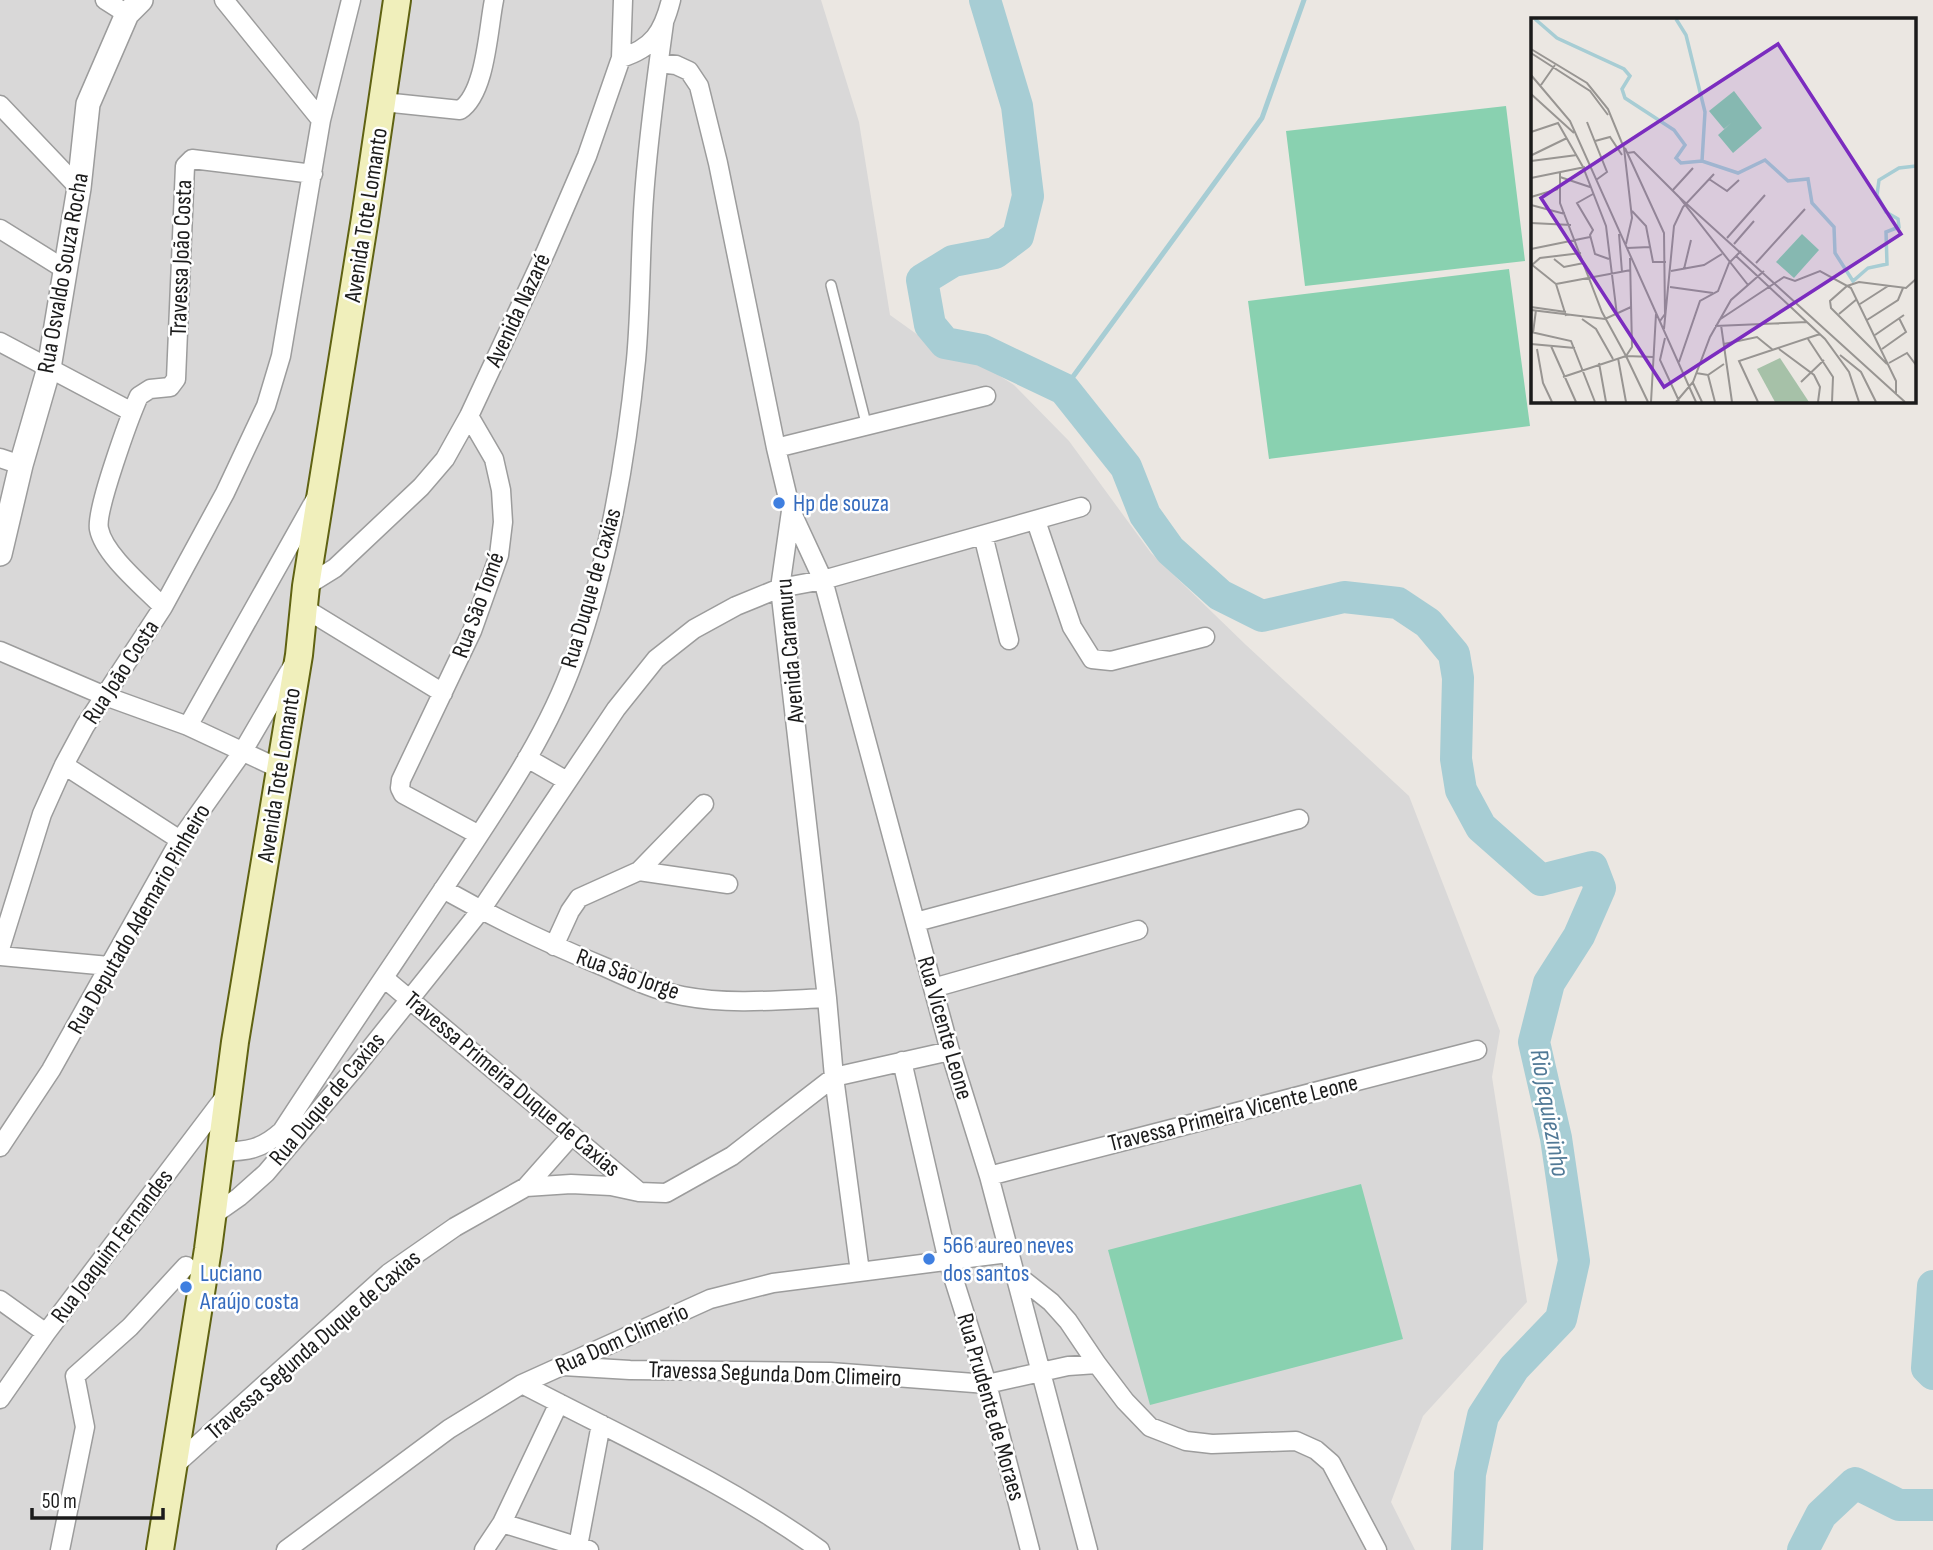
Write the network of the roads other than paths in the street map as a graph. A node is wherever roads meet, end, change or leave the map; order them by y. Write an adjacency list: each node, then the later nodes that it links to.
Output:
1 (105, 0): 8 (street)
2 (224, 0): 14 (street)
3 (351, 0): 14 (street, Rua João Costa)
4 (397, 0): 12 (main road, Avenida Tote Lomanto)
5 (494, 0): 12 (street)
6 (623, 0): 10 (street, Avenida Nazaré)
7 (671, 0): 9 (street)
8 (134, 7): 16 (street, Rua Osvaldo Souza Rocha)
9 (664, 23): 10 (street); 11 (street, Rua Duque de Caxias)
10 (621, 58): 24 (street, Avenida Nazaré)
11 (659, 63): 26 (street, Avenida Caramuru); 46 (street, Rua Duque de Caxias)
12 (383, 103): 28 (main road, Avenida Tote Lomanto)
13 (0, 104): 16 (street)
14 (321, 120): 15 (street, Rua João Costa)
15 (313, 174): 23 (street, Travessa João Costa); 37 (street, Rua João Costa)
16 (79, 188): 18 (street, Rua Osvaldo Souza Rocha)
17 (0, 229): 18 (street)
18 (66, 270): 21 (street, Rua Osvaldo Souza Rocha)
19 (831, 285): 25 (lane)
20 (0, 342): 21 (street)
21 (49, 368): 23 (street); 27 (street, Rua Osvaldo Souza Rocha)
22 (986, 396): 25 (street)
23 (132, 412): 37 (street, Travessa João Costa)
24 (469, 416): 36 (street, Avenida Nazaré); 42 (street, Rua São Tomé)
25 (867, 427): 26 (street)
26 (776, 448): 30 (street, Avenida Caramuru)
27 (11, 462): 33 (street, Rua Osvaldo Souza Rocha)
28 (323, 485): 36 (main road, Avenida Tote Lomanto); 44 (street)
29 (1081, 507): 31 (street, Rua Duque de Caxias)
30 (791, 510): 34 (street, Rua Vicente Leone); 35 (street, Avenida Caramuru)
31 (1036, 521): 32 (street, Rua Duque de Caxias); 38 (street)
32 (984, 536): 34 (street, Rua Duque de Caxias); 39 (street)
33 (1, 543)
34 (823, 580): 35 (street, Rua Duque de Caxias); 58 (street, Rua Vicente Leone)
35 (780, 588): 49 (street, Rua Duque de Caxias); 67 (street, Avenida Caramuru)
36 (305, 597): 41 (main road, Avenida Tote Lomanto); 42 (street)
37 (163, 607): 43 (street, Rua João Costa)
38 (1205, 638)
39 (1009, 640)
40 (0, 651): 43 (street)
41 (299, 655): 45 (street, Rua Deputado Ademario Pinheiro); 48 (main road, Avenida Tote Lomanto)
42 (443, 693): 52 (street, Rua São Tomé)
43 (105, 695): 44 (street); 47 (street, Rua João Costa)
44 (188, 726): 45 (street)
45 (243, 751): 48 (street); 53 (street, Rua Deputado Ademario Pinheiro)
46 (527, 758): 49 (street); 52 (street, Rua Duque de Caxias)
47 (64, 765): 53 (street); 61 (street, Rua João Costa)
48 (280, 769): 72 (main road, Avenida Tote Lomanto)
49 (567, 781): 57 (street, Rua Duque de Caxias)
50 (704, 804): 54 (street)
51 (1299, 819): 58 (street)
52 (479, 835): 56 (street, Rua Duque de Caxias)
53 (180, 840): 63 (street, Rua Deputado Ademario Pinheiro)
54 (639, 871): 55 (street); 60 (street)
55 (728, 884)
56 (443, 888): 57 (street, Rua São Jorge); 64 (street, Rua Duque de Caxias)
57 (481, 910): 60 (street, Rua São Jorge); 66 (street, Rua Duque de Caxias)
58 (916, 922): 65 (street, Rua Vicente Leone)
59 (1138, 930): 65 (street)
60 (554, 946): 67 (street, Rua São Jorge)
61 (0, 949)
62 (0, 957): 63 (street)
63 (109, 966): 75 (street, Rua Deputado Ademario Pinheiro)
64 (384, 978): 66 (street, Travessa Primeira Duque de Caxias); 74 (street, Rua Duque de Caxias)
65 (933, 988): 69 (street, Rua Vicente Leone)
66 (410, 997): 73 (street, Travessa Primeira Duque de Caxias); 74 (street, Rua Duque de Caxias)
67 (827, 998): 71 (street, Avenida Caramuru)
68 (1477, 1050): 77 (street, Travessa Primeira Vicente Leone)
69 (950, 1051): 70 (street, Travessa Segunda Duque de Caxias); 77 (street, Rua Vicente Leone)
70 (902, 1061): 71 (street, Travessa Segunda Duque de Caxias); 82 (street, Rua Prudente de Moraes)
71 (834, 1077): 79 (street, Travessa Segunda Duque de Caxias); 84 (street, Avenida Caramuru)
72 (227, 1094): 76 (main road, Avenida Tote Lomanto); 87 (street, Rua Joaquim Fernandes)
73 (572, 1135): 78 (street); 79 (street, Travessa Primeira Duque de Caxias)
74 (287, 1137): 76 (street, Rua Duque de Caxias); 80 (street, Rua Duque de Caxias)
75 (0, 1147)
76 (220, 1152): 80 (main road, Avenida Tote Lomanto)
77 (989, 1176): 81 (street, Rua Vicente Leone)
78 (526, 1187): 79 (street, Travessa Segunda Duque de Caxias); 96 (street, Travessa Segunda Duque de Caxias)
79 (639, 1192)
80 (212, 1216): 96 (main road, Avenida Tote Lomanto)
81 (1008, 1253): 82 (street, Rua Dom Climerio); 85 (street, Rua Vicente Leone)
82 (948, 1261): 84 (street, Rua Dom Climerio); 92 (street, Rua Prudente de Moraes)
83 (186, 1266): 99 (street)
84 (860, 1272): 89 (street, Rua Dom Climerio)
85 (1013, 1272): 88 (street); 90 (street, Rua Vicente Leone)
86 (0, 1300): 87 (street)
87 (46, 1333): 93 (street, Rua Joaquim Fernandes)
88 (1097, 1364): 90 (street, Travessa Segunda Dom Climeiro); 106 (street)
89 (563, 1366): 91 (street, Rua Dom Climerio); 92 (street, Travessa Segunda Dom Climeiro)
90 (1040, 1373): 92 (street, Travessa Segunda Dom Climeiro); 105 (street, Rua Vicente Leone)
91 (522, 1384): 94 (street); 101 (street, Rua Dom Climerio)
92 (987, 1384): 104 (street, Rua Prudente de Moraes)
93 (0, 1399)
94 (559, 1403): 95 (street); 97 (street)
95 (601, 1424): 98 (street); 103 (street)
96 (175, 1465): 100 (main road, Avenida Tote Lomanto)
97 (502, 1523): 98 (street); 102 (street)
98 (583, 1548)
99 (60, 1550)
100 (160, 1550)
101 (286, 1550)
102 (484, 1550)
103 (820, 1550)
104 (1030, 1550)
105 (1088, 1550)
106 (1377, 1550)

